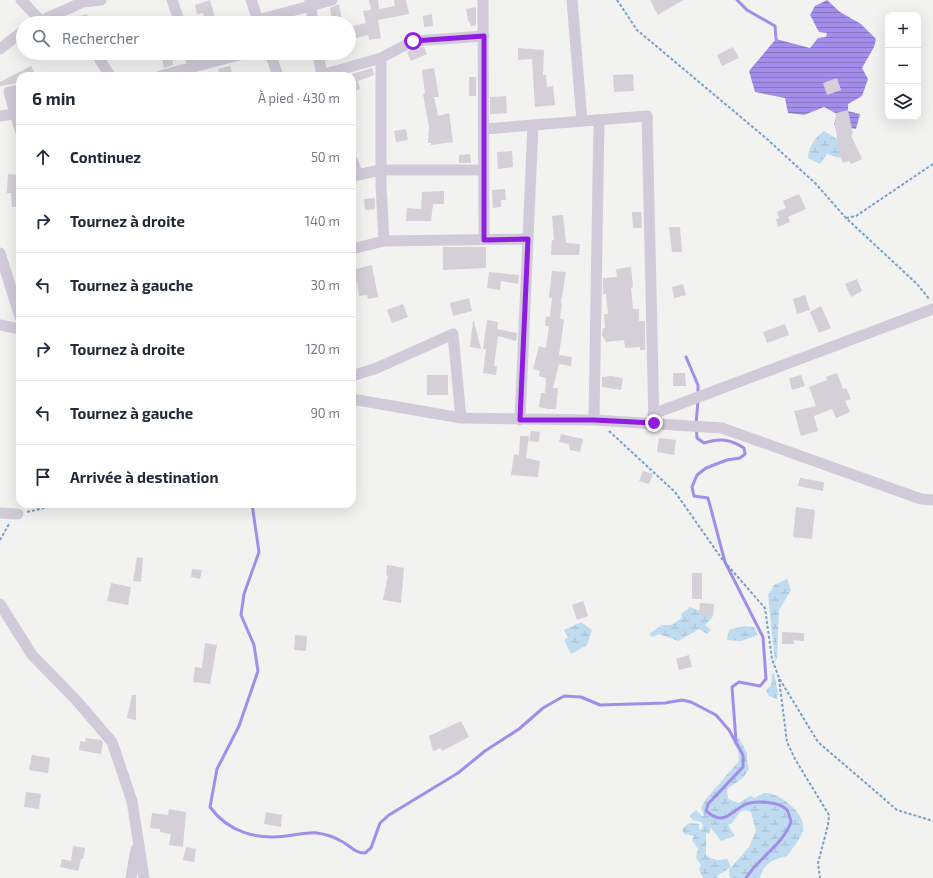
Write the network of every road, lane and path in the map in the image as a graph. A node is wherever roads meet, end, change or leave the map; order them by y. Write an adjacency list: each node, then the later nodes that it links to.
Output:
1 (21, 0): 11 (street)
2 (101, 0): 9 (street)
3 (172, 0): 13 (street)
4 (251, 0): 14 (street)
5 (332, 0): 10 (street)
6 (484, 0): 18 (street)
7 (572, 0): 37 (street)
8 (617, 0): 44 (path)
9 (83, 1): 12 (street)
10 (310, 3): 15 (street); 16 (street)
11 (33, 16)
12 (51, 16)
13 (178, 16)
14 (257, 16)
15 (273, 16)
16 (312, 16)
17 (16, 36): 19 (street)
18 (484, 36): 20 (street); 39 (street)
19 (0, 49)
20 (381, 58): 31 (street); 41 (street)
21 (100, 60): 27 (street)
22 (191, 60): 26 (street)
23 (217, 60): 26 (street)
24 (272, 60): 29 (street)
25 (319, 60): 30 (street)
26 (193, 66): 28 (street)
27 (108, 72)
28 (173, 72)
29 (277, 72)
30 (320, 72)
31 (334, 72)
32 (16, 91): 33 (street)
33 (14, 114): 34 (street); 35 (street)
34 (0, 116)
35 (16, 119)
36 (599, 120): 37 (street); 58 (street); 60 (street)
37 (582, 121): 38 (street)
38 (533, 125): 39 (street); 45 (street)
39 (484, 129): 42 (street)
40 (933, 164): 44 (path)
41 (381, 170): 42 (street); 43 (street); 47 (street)
42 (484, 170): 46 (street)
43 (356, 175)
44 (846, 218): 51 (path)
45 (528, 239): 46 (street); 59 (street)
46 (484, 240): 47 (street)
47 (384, 242): 48 (street)
48 (356, 248)
49 (0, 253): 50 (street)
50 (16, 304)
51 (933, 304)
52 (933, 309): 58 (street)
53 (0, 325): 54 (street)
54 (16, 328)
55 (356, 375): 57 (street)
56 (356, 401): 57 (street)
57 (461, 418): 59 (street)
58 (653, 418): 60 (street); 61 (street)
59 (520, 420): 60 (street)
60 (594, 420): 65 (path)
61 (933, 500)
62 (0, 513): 63 (street)
63 (18, 514)
64 (0, 604): 67 (street)
65 (779, 678): 66 (path); 70 (path)
66 (933, 821)
67 (138, 838): 68 (street); 69 (street)
68 (131, 878)
69 (144, 878)
70 (820, 878)

